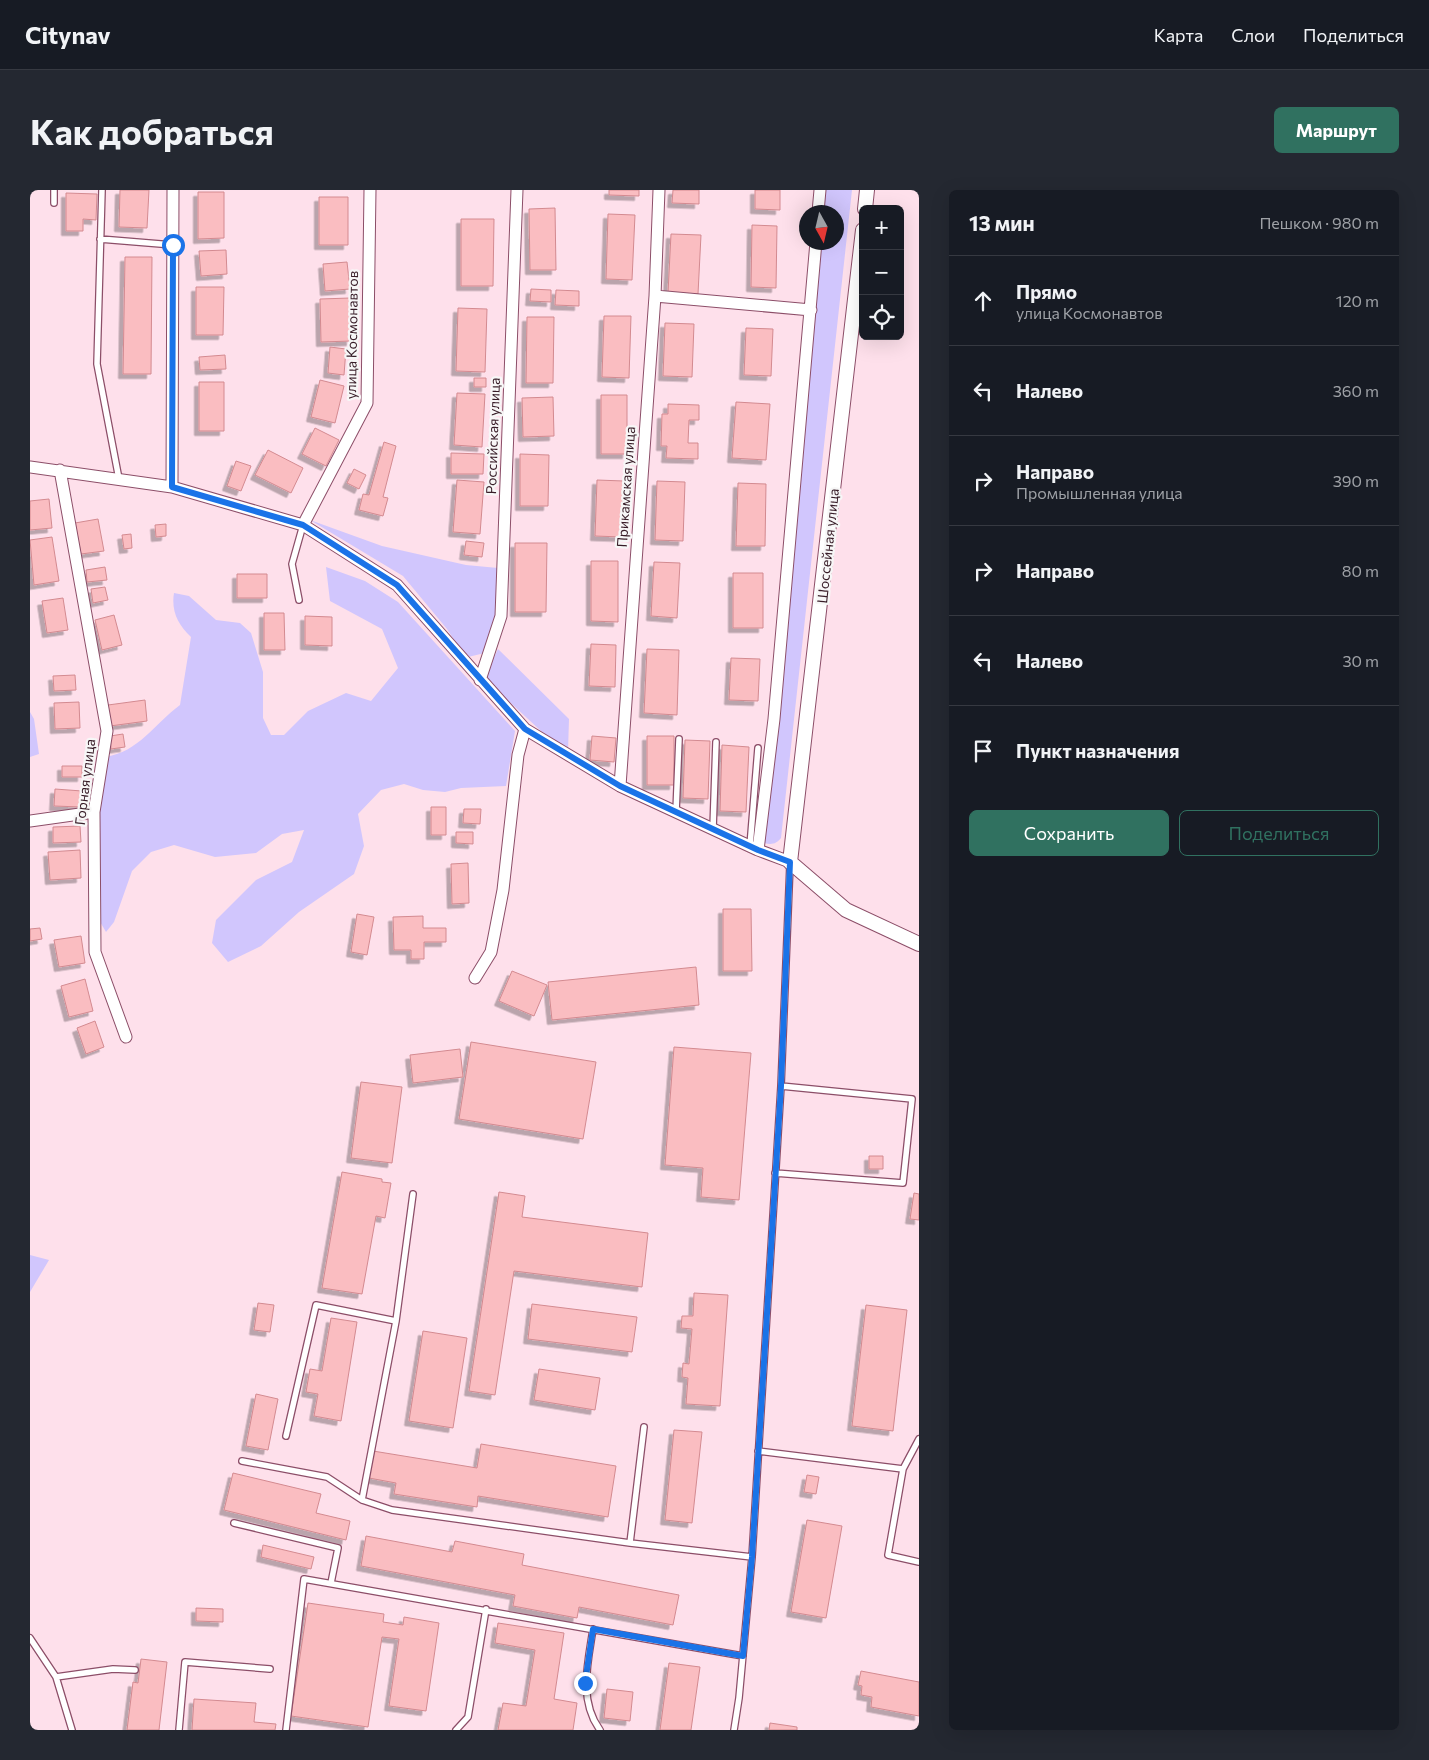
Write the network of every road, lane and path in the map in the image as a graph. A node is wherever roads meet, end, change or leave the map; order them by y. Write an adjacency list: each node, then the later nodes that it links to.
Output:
1 (54, 190): 9 (lane)
2 (102, 190): 12 (lane)
3 (173, 190): 13 (street)
4 (370, 190): 22 (street, улица Космонавтов)
5 (517, 190): 24 (street, Российская улица)
6 (659, 190): 16 (street, Прикамская улица)
7 (820, 190): 10 (street)
8 (867, 190): 11 (street)
9 (54, 203)
10 (819, 205)
11 (865, 205)
12 (100, 239): 13 (lane); 20 (lane)
13 (173, 245): 21 (street)
14 (815, 250): 17 (street)
15 (861, 250): 35 (street, Шоссейная улица)
16 (655, 296): 17 (street); 29 (street, Прикамская улица)
17 (811, 310): 34 (street)
18 (30, 467): 19 (street)
19 (60, 470): 20 (street); 30 (street, Горная улица)
20 (119, 479): 21 (street)
21 (172, 487): 22 (street)
22 (303, 525): 23 (lane); 24 (street)
23 (300, 600)
24 (480, 680): 25 (street)
25 (525, 729): 29 (street); 37 (street)
26 (679, 739): 31 (lane)
27 (716, 742): 33 (lane)
28 (758, 748): 34 (lane)
29 (620, 786): 31 (street)
30 (94, 812): 32 (street); 38 (street, Горная улица)
31 (676, 812): 33 (street)
32 (30, 821)
33 (713, 829): 34 (street)
34 (754, 848): 35 (street)
35 (790, 862): 36 (street); 39 (lane)
36 (919, 944)
37 (475, 978)
38 (126, 1037)
39 (781, 1086): 40 (lane); 40 (lane)
40 (775, 1174): 46 (lane)
41 (413, 1194): 42 (lane)
42 (396, 1321): 44 (lane); 49 (lane)
43 (644, 1427): 51 (lane)
44 (286, 1436)
45 (919, 1439): 48 (lane)
46 (758, 1451): 48 (lane); 52 (lane)
47 (242, 1461): 49 (lane)
48 (902, 1469): 53 (lane)
49 (362, 1500): 51 (lane)
50 (234, 1523): 54 (lane)
51 (630, 1543): 52 (lane)
52 (752, 1557): 58 (lane)
53 (919, 1562)
54 (331, 1583): 55 (lane); 64 (lane)
55 (486, 1609): 56 (lane); 65 (lane)
56 (593, 1629): 58 (lane); 66 (lane)
57 (30, 1638): 61 (lane)
58 (743, 1656): 67 (lane)
59 (270, 1669): 63 (lane)
60 (135, 1670): 61 (lane)
61 (56, 1677): 62 (lane)
62 (72, 1730)
63 (179, 1730)
64 (286, 1730)
65 (456, 1730)
66 (600, 1730)
67 (734, 1730)

